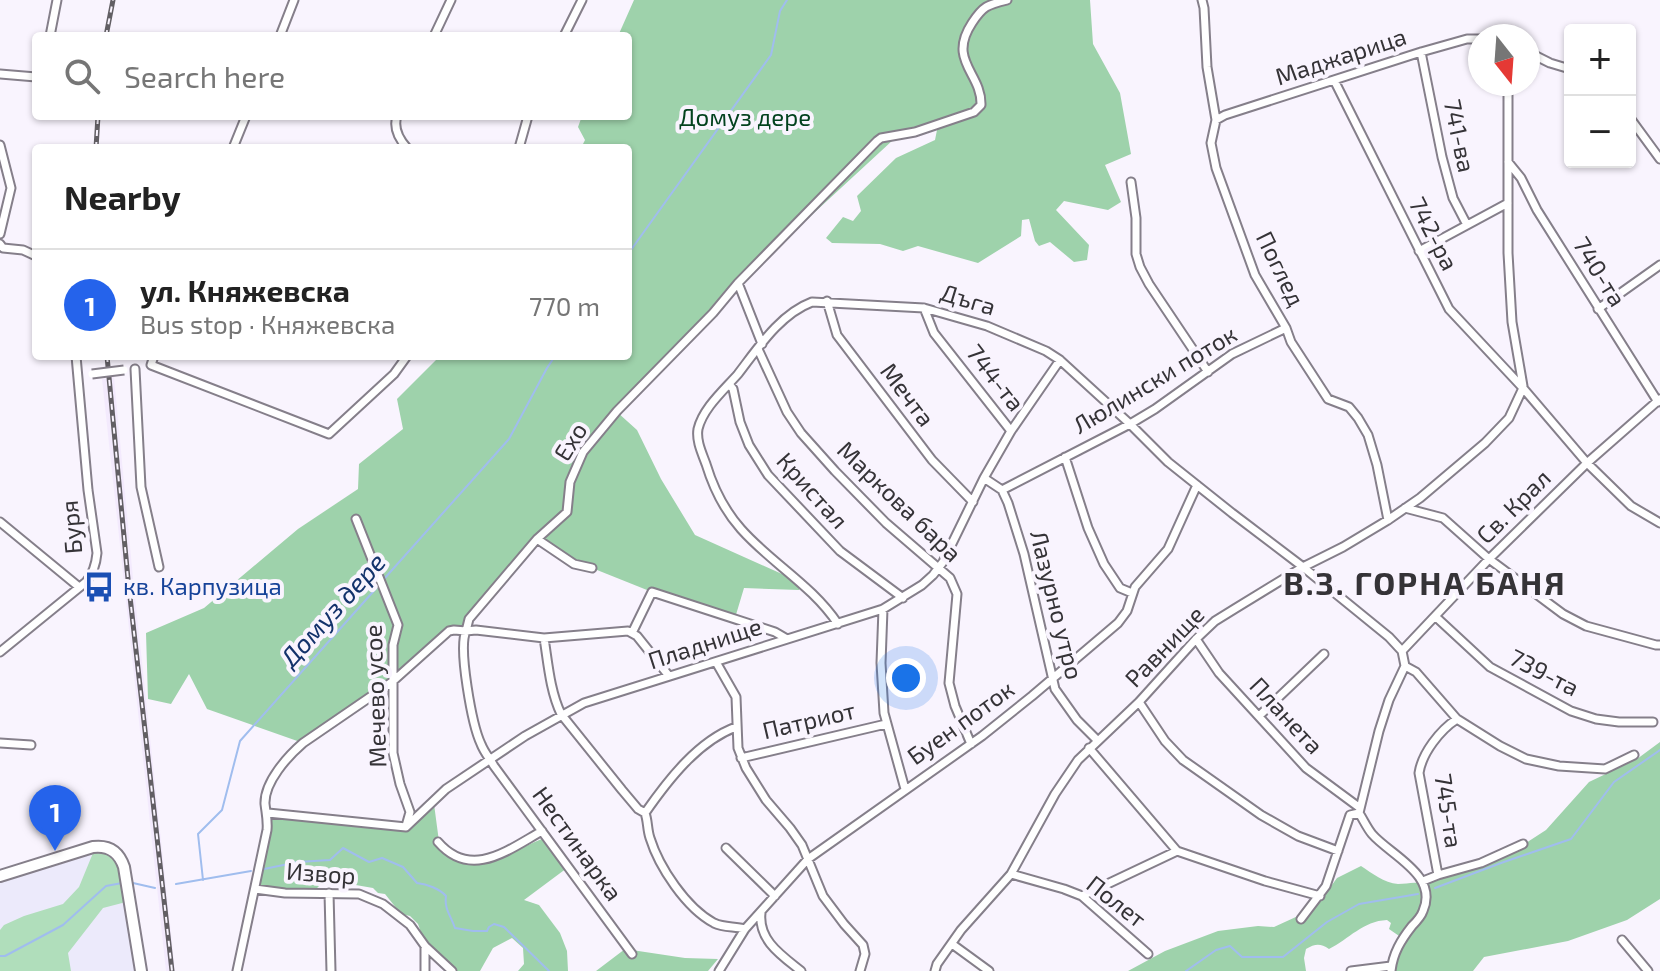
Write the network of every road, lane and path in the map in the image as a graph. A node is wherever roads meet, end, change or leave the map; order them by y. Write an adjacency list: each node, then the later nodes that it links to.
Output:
1 (57, 0): 7 (street)
2 (294, 0): 8 (street)
3 (451, 0): 9 (street)
4 (582, 0): 10 (street)
5 (1007, 0): 38 (street, Ехо)
6 (1203, 4): 22 (street, Поглед)
7 (51, 32)
8 (282, 32)
9 (436, 32)
10 (566, 32)
11 (1468, 39): 12 (street, Маджарица)
12 (1421, 52): 17 (street, Маджарица); 32 (street, 741-ва)
13 (1540, 58): 14 (street)
14 (1564, 67)
15 (0, 74): 16 (street)
16 (32, 77)
17 (1334, 80): 22 (street, Маджарица); 35 (street, 742-ра)
18 (1508, 96): 29 (street)
19 (244, 120): 24 (street)
20 (395, 120): 25 (street)
21 (527, 120): 26 (street)
22 (1216, 120): 42 (street, Поглед)
23 (1636, 126): 28 (street)
24 (235, 144)
25 (403, 144)
26 (520, 144)
27 (0, 145): 33 (street)
28 (1660, 159)
29 (1507, 160): 31 (street); 41 (street, 740-та)
30 (1131, 182): 50 (street)
31 (1508, 203): 32 (street); 53 (street)
32 (1467, 225): 35 (street)
33 (0, 234)
34 (0, 244): 36 (street)
35 (1419, 251): 53 (street, 742-ра)
36 (32, 254)
37 (1660, 265): 41 (street)
38 (738, 283): 43 (street, Маркова бара); 68 (street, Ехо)
39 (827, 301): 40 (street, Дъга); 43 (street, Дъга); 62 (street, Мечта)
40 (924, 308): 47 (street, Дъга); 56 (street, 744-та)
41 (1598, 309): 54 (street, 740-та)
42 (1286, 328): 50 (street, Люлински поток); 65 (street, Поглед)
43 (760, 346): 52 (street, Дъга); 73 (street, Маркова бара)
44 (77, 360): 51 (street, Буря)
45 (153, 360): 48 (street)
46 (404, 360): 48 (street)
47 (1060, 360): 55 (street, Дъга); 56 (street, Пладнище)
48 (151, 365): 49 (street)
49 (135, 369): 51 (street, bridge); 70 (street)
50 (1208, 372): 55 (street, Люлински поток)
51 (79, 379): 74 (street, Буря)
52 (729, 384): 76 (street, Кристал); 79 (street, Дъга)
53 (1523, 388): 58 (street, 742-ра); 63 (street, Равнище)
54 (1659, 401): 58 (street, Св. Крал)
55 (1130, 424): 57 (street, Люлински поток); 60 (street, Дъга)
56 (1011, 431): 59 (street, Пладнище)
57 (1065, 457): 61 (street, Люлински поток); 75 (street)
58 (1587, 463): 67 (street, 742-ра); 69 (street, Св. Крал)
59 (984, 478): 61 (street); 62 (street, Пладнище)
60 (1197, 485): 71 (street, Дъга); 75 (street, Буен поток)
61 (1002, 490): 92 (street, Лазурно утро)
62 (973, 502): 73 (street, Пладнище)
63 (1405, 508): 65 (street, Равнище); 69 (street)
64 (356, 519): 93 (street, Мечево усое)
65 (1388, 520): 71 (street, Равнище)
66 (0, 522): 74 (street)
67 (1660, 523)
68 (537, 539): 72 (street); 80 (street, Ехо)
69 (1489, 559): 78 (street, Св. Крал); 85 (street)
70 (159, 567)
71 (1303, 567): 84 (street, Равнище); 86 (street, Дъга)
72 (592, 568)
73 (938, 568): 76 (street, Пладнище); 103 (street, Маркова бара)
74 (79, 587): 87 (street, Буря)
75 (1132, 593): 92 (street, Буен поток)
76 (903, 598): 77 (street, Пладнище)
77 (883, 609): 79 (street, Пладнище); 99 (street)
78 (1436, 617): 86 (street, Св. Крал); 98 (street, 739-та)
79 (838, 624): 83 (street, Пладнище)
80 (466, 631): 82 (street); 93 (street); 108 (street, Нестинарка)
81 (632, 633): 82 (street); 83 (street); 91 (street)
82 (544, 638): 95 (street)
83 (787, 639): 89 (street, Пладнище)
84 (1196, 639): 94 (street, Равнище); 96 (street, Планета)
85 (1660, 645)
86 (1402, 651): 90 (street)
87 (0, 652)
88 (1324, 654): 96 (street)
89 (716, 662): 91 (street, Пладнище); 100 (street)
90 (1405, 666): 97 (street); 110 (street)
91 (669, 676): 95 (street, Пладнище)
92 (1052, 679): 101 (street, Лазурно утро); 103 (street, Буен поток)
93 (392, 682): 111 (street); 113 (street, Мечево усое)
94 (1139, 702): 101 (street, Равнище); 119 (street)
95 (561, 714): 108 (street, Пладнище); 112 (street)
96 (1259, 716): 110 (street, Планета)
97 (1457, 719): 106 (street); 122 (street, 745-та)
98 (1653, 722)
99 (886, 724): 107 (street, Патриот); 109 (street)
100 (736, 727): 107 (street); 112 (street)
101 (1097, 740): 105 (street, Равнище)
102 (0, 743): 104 (street)
103 (971, 744): 109 (street, Буен поток)
104 (31, 745)
105 (1089, 748): 118 (street); 121 (street, Равнище)
106 (1634, 755)
107 (741, 758): 120 (street)
108 (489, 759): 113 (street, Пладнище); 114 (street, Нестинарка)
109 (905, 789): 120 (street, Буен поток)
110 (1360, 810): 119 (street); 124 (street, Планета)
111 (268, 813): 113 (street); 125 (street)
112 (645, 813): 132 (street)
113 (406, 827)
114 (542, 831): 115 (street); 136 (street, Нестинарка)
115 (438, 842)
116 (1523, 844): 122 (street)
117 (726, 848): 127 (street)
118 (1177, 851): 128 (street); 129 (street)
119 (1338, 851): 129 (street)
120 (808, 859): 127 (street, Буен поток); 146 (street)
121 (1011, 874): 128 (street, Полет); 134 (street, Равнище)
122 (1438, 875): 124 (street)
123 (0, 876): 139 (street)
124 (1423, 881): 138 (street)
125 (255, 889): 126 (street, Извор); 140 (street)
126 (329, 893): 135 (street, Извор); 141 (street)
127 (775, 896): 130 (street, Буен поток)
128 (1082, 896): 137 (street, Полет)
129 (1320, 896): 131 (street)
130 (761, 910): 132 (street, Буен поток); 145 (street)
131 (1301, 919)
132 (745, 929): 144 (street, Буен поток)
133 (1622, 940): 150 (street)
134 (952, 944): 147 (street, Равнище); 148 (street)
135 (425, 946): 142 (street); 143 (street, Извор)
136 (632, 954)
137 (1148, 954)
138 (1391, 969): 149 (street)
139 (141, 971)
140 (237, 971)
141 (331, 971)
142 (425, 971)
143 (452, 971)
144 (719, 971)
145 (801, 971)
146 (860, 971)
147 (935, 971)
148 (989, 971)
149 (1351, 971)
150 (1648, 971)

